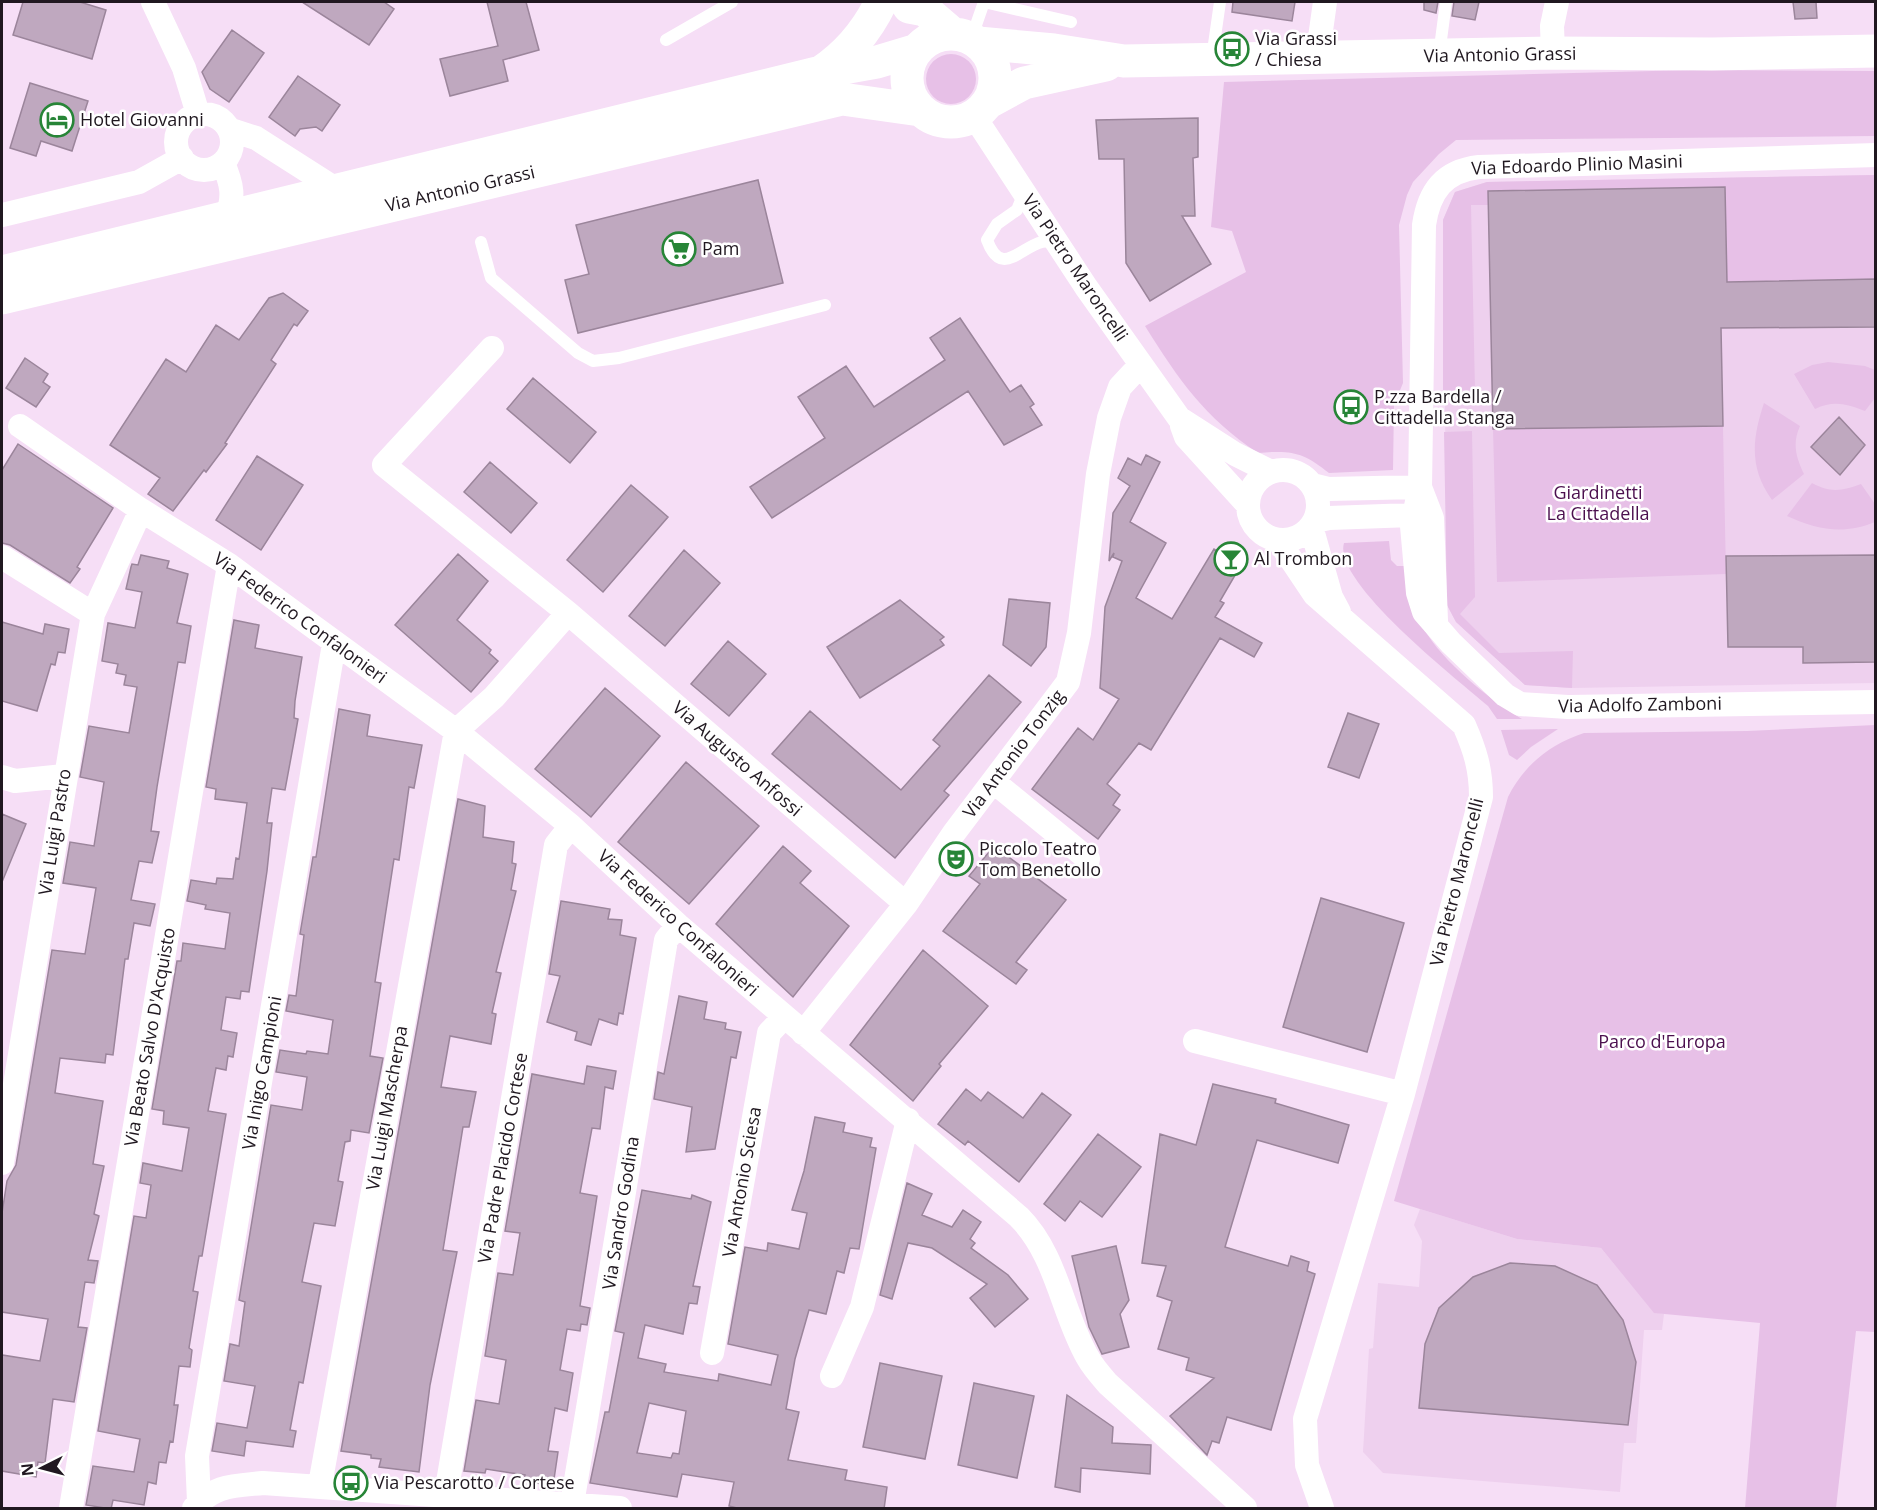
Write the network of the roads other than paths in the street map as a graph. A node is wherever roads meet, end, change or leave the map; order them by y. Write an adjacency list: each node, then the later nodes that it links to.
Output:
1 (153, 2): 23 (street)
2 (732, 2): 12 (lane)
3 (984, 2): 9 (lane); 11 (lane)
4 (1220, 2): 17 (lane)
5 (1325, 2): 18 (street)
6 (1446, 2): 16 (lane)
7 (1557, 2): 15 (street)
8 (898, 3): 11 (street); 13 (street); 20 (street)
9 (1011, 4): 10 (lane)
10 (1071, 22)
11 (966, 38): 13 (street); 19 (street, Via Antonio Grassi); 21 (street)
12 (666, 40)
13 (920, 47): 20 (street, Via Antonio Grassi); 22 (street)
14 (1875, 51): 15 (street, Via Antonio Grassi)
15 (1553, 53): 16 (street, Via Antonio Grassi)
16 (1439, 56): 18 (street, Via Antonio Grassi)
17 (1212, 59): 18 (street, Via Antonio Grassi); 19 (street, Via Antonio Grassi)
18 (1317, 59)
19 (1124, 61): 21 (street, Via Antonio Grassi)
20 (821, 72): 28 (street, Via Antonio Grassi)
21 (982, 109): 22 (street); 29 (street, Via Pietro Maroncelli)
22 (920, 110): 35 (street, Via Antonio Grassi)
23 (198, 114): 24 (street); 26 (street)
24 (231, 130): 27 (street); 28 (street)
25 (1875, 155): 45 (street, Via Edoardo Plinio Masini)
26 (182, 158): 27 (street); 30 (street)
27 (223, 163): 31 (street)
28 (339, 191): 31 (street, Via Antonio Grassi)
29 (1024, 193): 33 (street, Via Pietro Maroncelli); 33 (lane)
30 (2, 215)
31 (226, 218): 34 (street, Via Antonio Grassi)
32 (481, 242): 38 (lane)
33 (1056, 242): 40 (street, Via Pietro Maroncelli)
34 (2, 272)
35 (54, 286): 36 (street, Via Antonio Grassi); 37 (street)
36 (2, 298)
37 (2, 303)
38 (825, 305)
39 (492, 348): 53 (street, Via Augusto Anfossi)
40 (1145, 370): 41 (street, Via Pietro Maroncelli); 62 (street, Via Antonio Tonzig)
41 (1179, 418): 43 (street, Via Pietro Maroncelli); 46 (street, Via Pietro Maroncelli)
42 (20, 426): 47 (street, Via Federico Confalonieri)
43 (1271, 472): 44 (street); 46 (street)
44 (1312, 485): 45 (street); 49 (street)
45 (1420, 487): 48 (street, Via Edoardo Plinio Masini); 56 (street)
46 (1248, 504): 50 (street)
47 (141, 510): 52 (street, Via Federico Confalonieri); 54 (street, Via Luigi Pastro)
48 (1412, 515): 49 (street); 56 (street, Via Adolfo Zamboni)
49 (1313, 523): 50 (street); 55 (street, Via Pietro Maroncelli)
50 (1278, 540): 55 (street, Via Pietro Maroncelli)
51 (2, 557): 54 (street)
52 (229, 565): 57 (street, Via Federico Confalonieri); 79 (street, Via Beato Salvo D'Acquisto)
53 (568, 613): 59 (street); 65 (street, Via Augusto Anfossi)
54 (93, 614): 60 (street, Via Luigi Pastro)
55 (1342, 617): 70 (street, Via Pietro Maroncelli)
56 (1436, 626): 58 (street, Via Adolfo Zamboni)
57 (334, 644): 59 (street, Via Federico Confalonieri); 77 (street, Via Inigo Campioni)
58 (1875, 702)
59 (456, 731): 63 (street, Via Federico Confalonieri); 75 (street, Via Luigi Mascherpa)
60 (64, 776): 61 (street); 72 (street, Via Luigi Pastro)
61 (2, 777)
62 (994, 782): 64 (street); 65 (street, Via Antonio Tonzig)
63 (571, 826): 66 (street, Via Federico Confalonieri); 76 (street, Via Padre Placido Cortese)
64 (1088, 859)
65 (906, 904): 68 (street, Via Antonio Tonzig)
66 (678, 926): 67 (street, Via Federico Confalonieri); 78 (street, Via Sandro Godina)
67 (784, 1017): 68 (street, Via Federico Confalonieri); 73 (street, Via Antonio Sciesa)
68 (803, 1033): 71 (street, Via Federico Confalonieri)
69 (1195, 1041): 70 (street)
70 (1403, 1094): 82 (street, Via Pietro Maroncelli)
71 (908, 1120): 74 (street); 81 (street, Via Federico Confalonieri)
72 (2, 1163)
73 (712, 1353)
74 (832, 1376)
75 (320, 1485): 76 (street); 77 (street)
76 (445, 1501): 78 (street)
77 (196, 1505)
78 (553, 1505): 80 (street)
79 (71, 1509)
80 (620, 1509)
81 (1245, 1509)
82 (1322, 1509)

